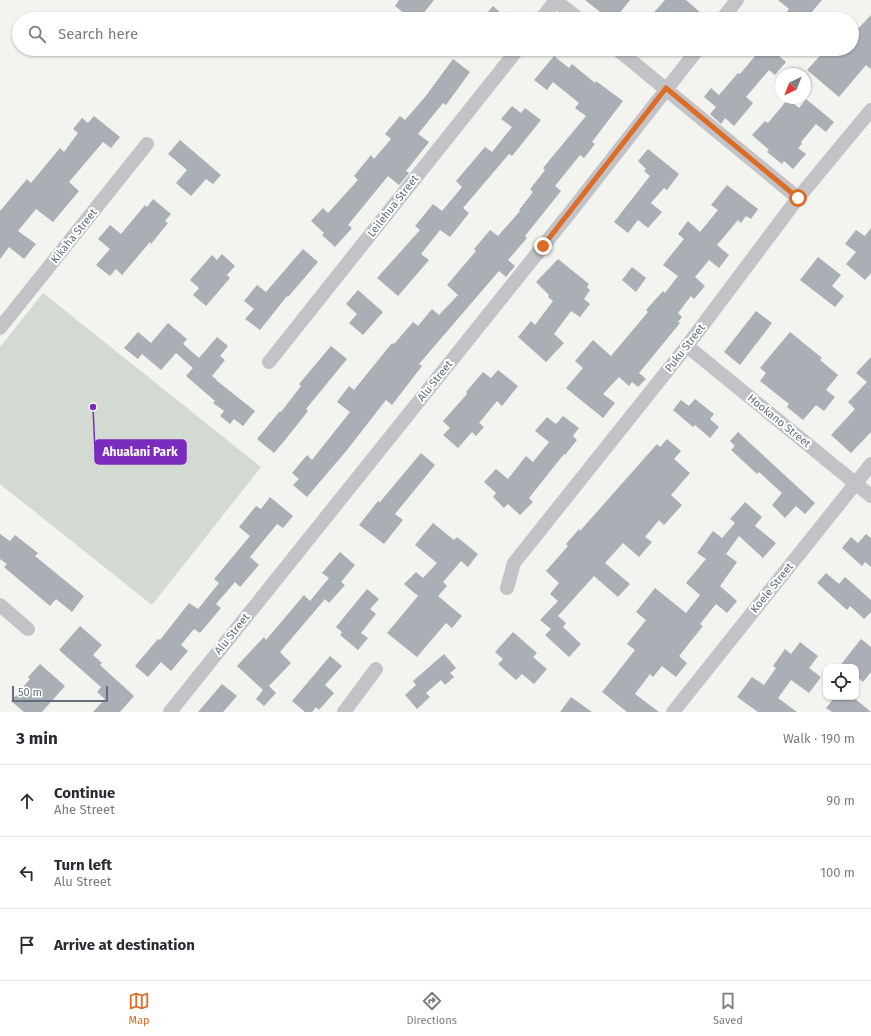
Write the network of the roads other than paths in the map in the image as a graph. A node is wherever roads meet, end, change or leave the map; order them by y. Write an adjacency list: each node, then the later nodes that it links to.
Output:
1 (556, 0): 3 (street); 4 (street)
2 (738, 0): 5 (street)
3 (547, 12)
4 (571, 12)
5 (728, 12)
6 (512, 56): 15 (street, Leilehua Street)
7 (625, 56): 9 (street)
8 (692, 56): 9 (street, Alu Street)
9 (666, 88): 12 (street); 23 (street, Alu Street)
10 (871, 110): 12 (street, Puku Street)
11 (148, 144): 13 (street, Kikaha Street)
12 (798, 198): 14 (street, Puku Street)
13 (0, 328)
14 (687, 346): 17 (street, Hookano Street); 19 (street, Puku Street)
15 (269, 362)
16 (871, 464): 17 (street, Koele Street)
17 (855, 484): 18 (street, Hookano Street); 25 (street, Koele Street)
18 (871, 496)
19 (507, 588)
20 (0, 605): 21 (street)
21 (28, 628)
22 (376, 670): 24 (street)
23 (170, 712)
24 (344, 712)
25 (673, 712)

